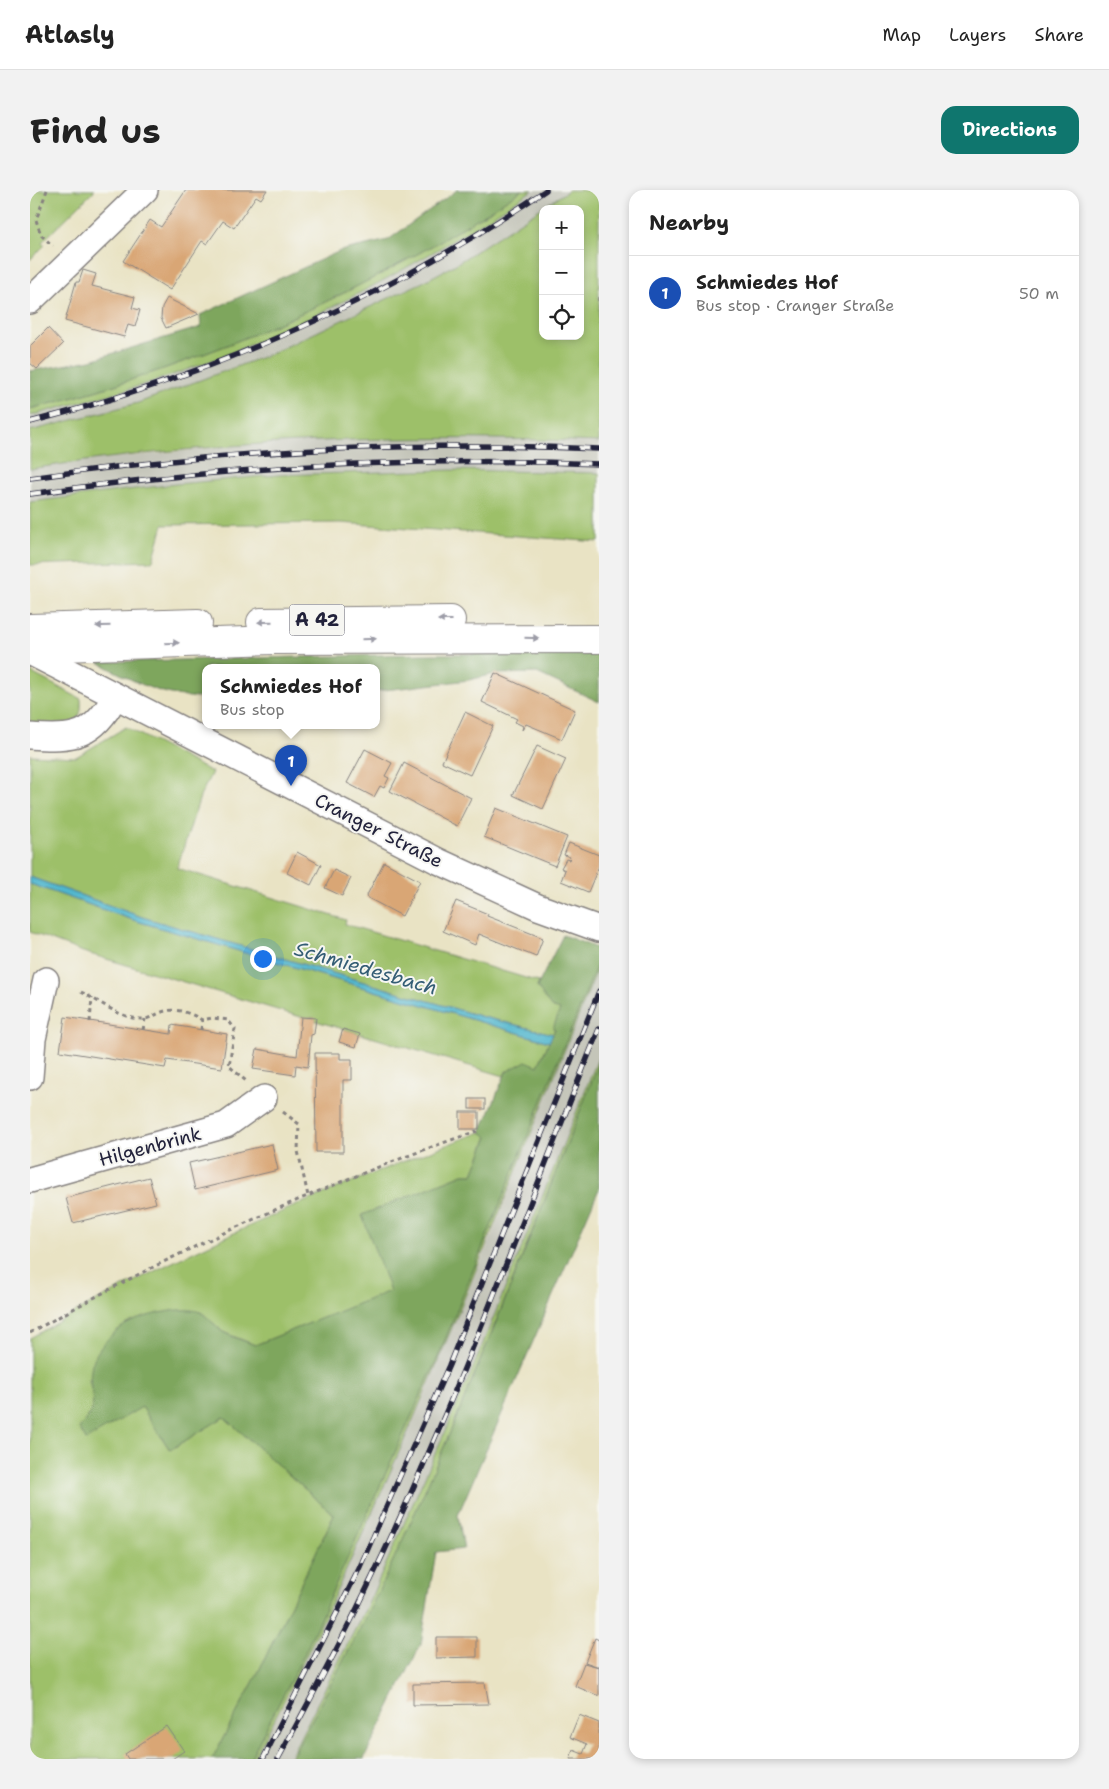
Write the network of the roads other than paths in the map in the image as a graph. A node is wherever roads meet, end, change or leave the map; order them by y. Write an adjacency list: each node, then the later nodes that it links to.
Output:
1 (145, 190): 2 (street)
2 (30, 301)
3 (599, 620): 4 (highway, A 42, one-way to 4)
4 (31, 639): 5 (highway, A 42, one-way to 5); 6 (street, Cranger Straße)
5 (599, 639)
6 (115, 696): 7 (street); 8 (street, Cranger Straße)
7 (30, 736)
8 (599, 929)
9 (46, 980): 10 (street)
10 (30, 1077)
11 (264, 1098): 13 (street, Hilgenbrink)
12 (30, 1170): 13 (street, Hilgenbrink)
13 (30, 1180)

